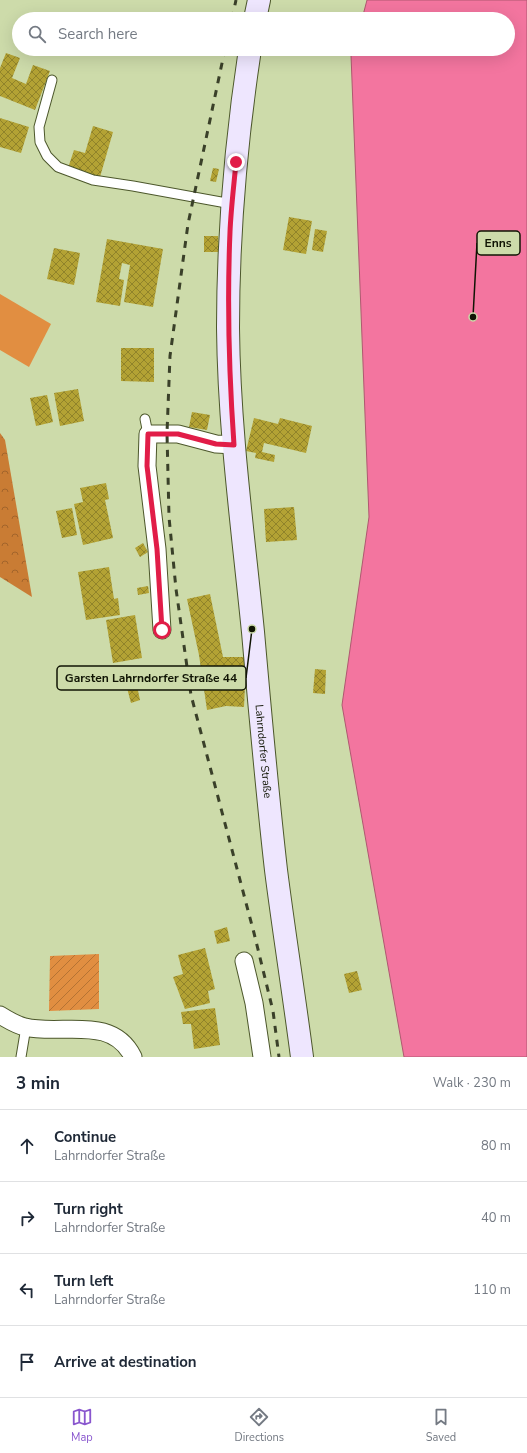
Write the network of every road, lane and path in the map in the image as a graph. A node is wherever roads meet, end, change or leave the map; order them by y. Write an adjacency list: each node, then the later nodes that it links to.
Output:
1 (259, 0): 2 (street)
2 (257, 12)
3 (249, 56): 5 (street, Lahrndorfer Straße)
4 (52, 80): 5 (lane)
5 (232, 204): 6 (street, Lahrndorfer Straße)
6 (234, 445): 7 (street); 14 (street, Lahrndorfer Straße)
7 (162, 630)
8 (244, 960): 13 (street)
9 (0, 1015): 10 (street)
10 (26, 1028): 11 (lane); 12 (street)
11 (22, 1057)
12 (133, 1057)
13 (262, 1057)
14 (302, 1057)

